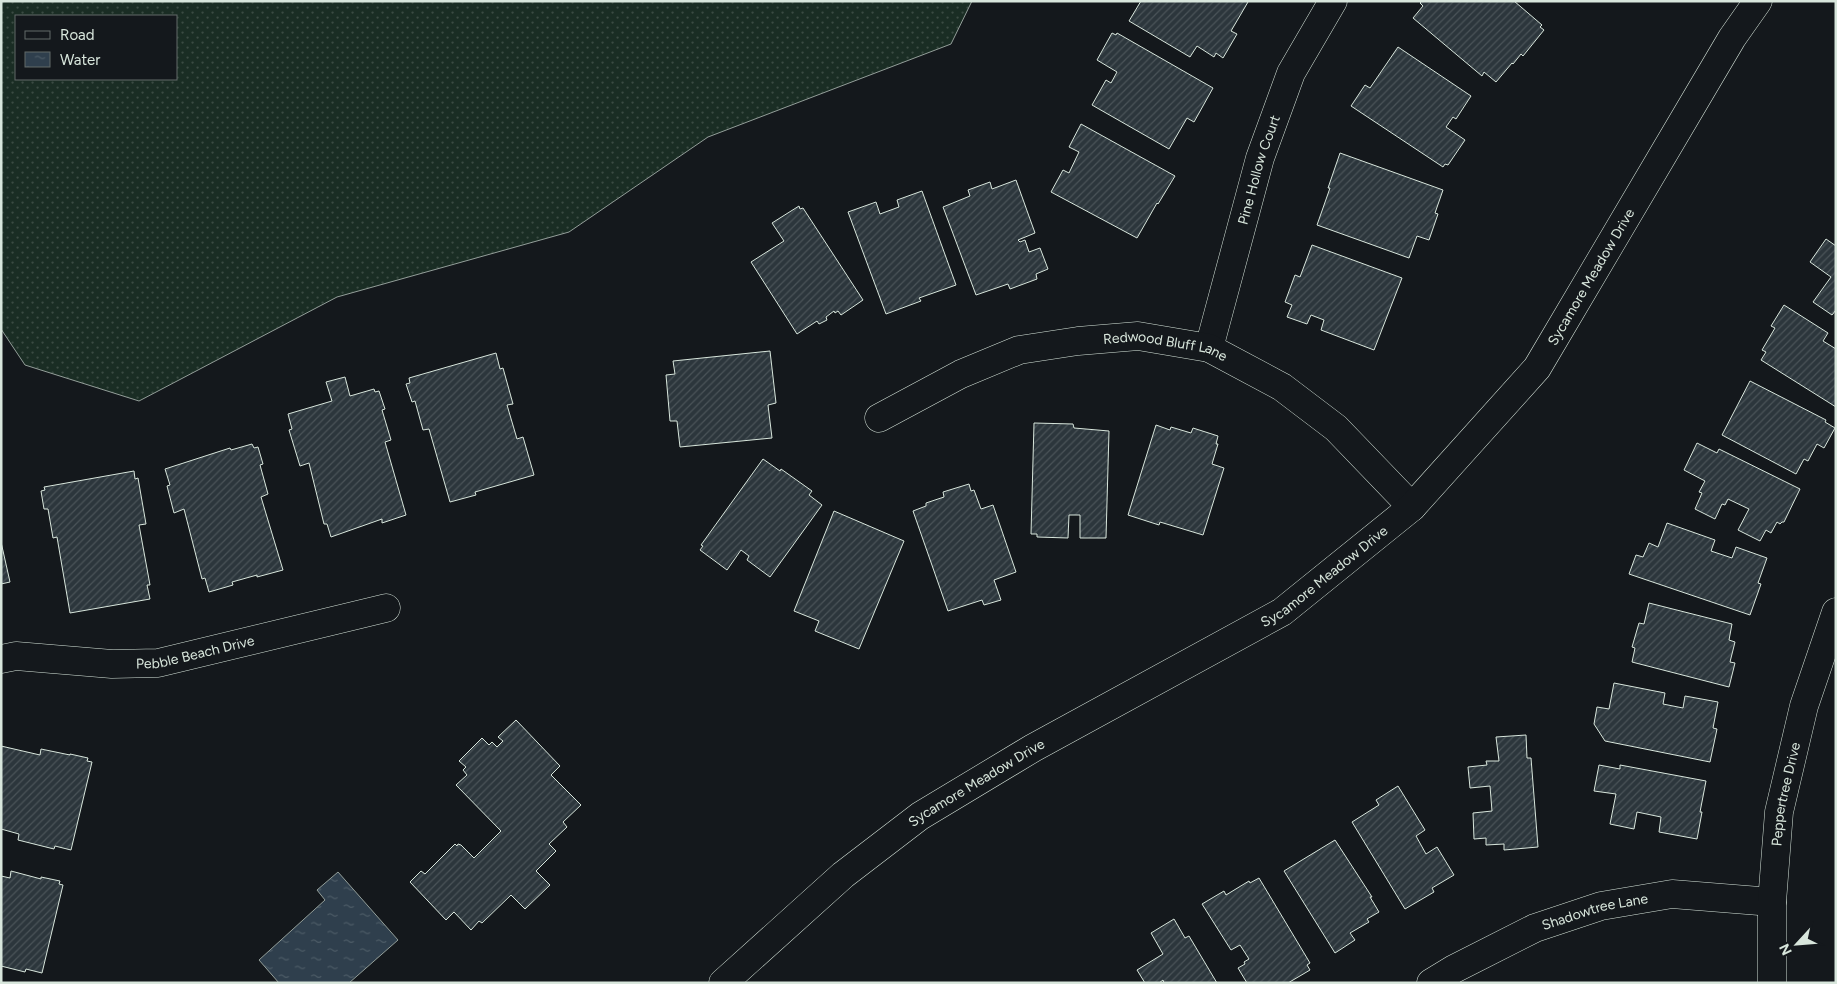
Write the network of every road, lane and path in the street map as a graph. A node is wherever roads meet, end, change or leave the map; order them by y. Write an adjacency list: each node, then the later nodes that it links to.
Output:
1 (1333, 1): 3 (street, Pine Hollow Court)
2 (1758, 1): 5 (street, Sycamore Meadow Drive)
3 (1209, 348): 4 (street, Redwood Bluff Lane); 5 (street, Redwood Bluff Lane)
4 (879, 418)
5 (1412, 507): 10 (street, Sycamore Meadow Drive)
6 (386, 608): 8 (street, Pebble Beach Drive)
7 (1836, 612): 9 (street, Peppertree Drive)
8 (1, 659)
9 (1772, 902): 11 (street, Shadowtree Lane); 12 (street, Peppertree Drive)
10 (723, 983)
11 (1431, 983)
12 (1772, 983)

